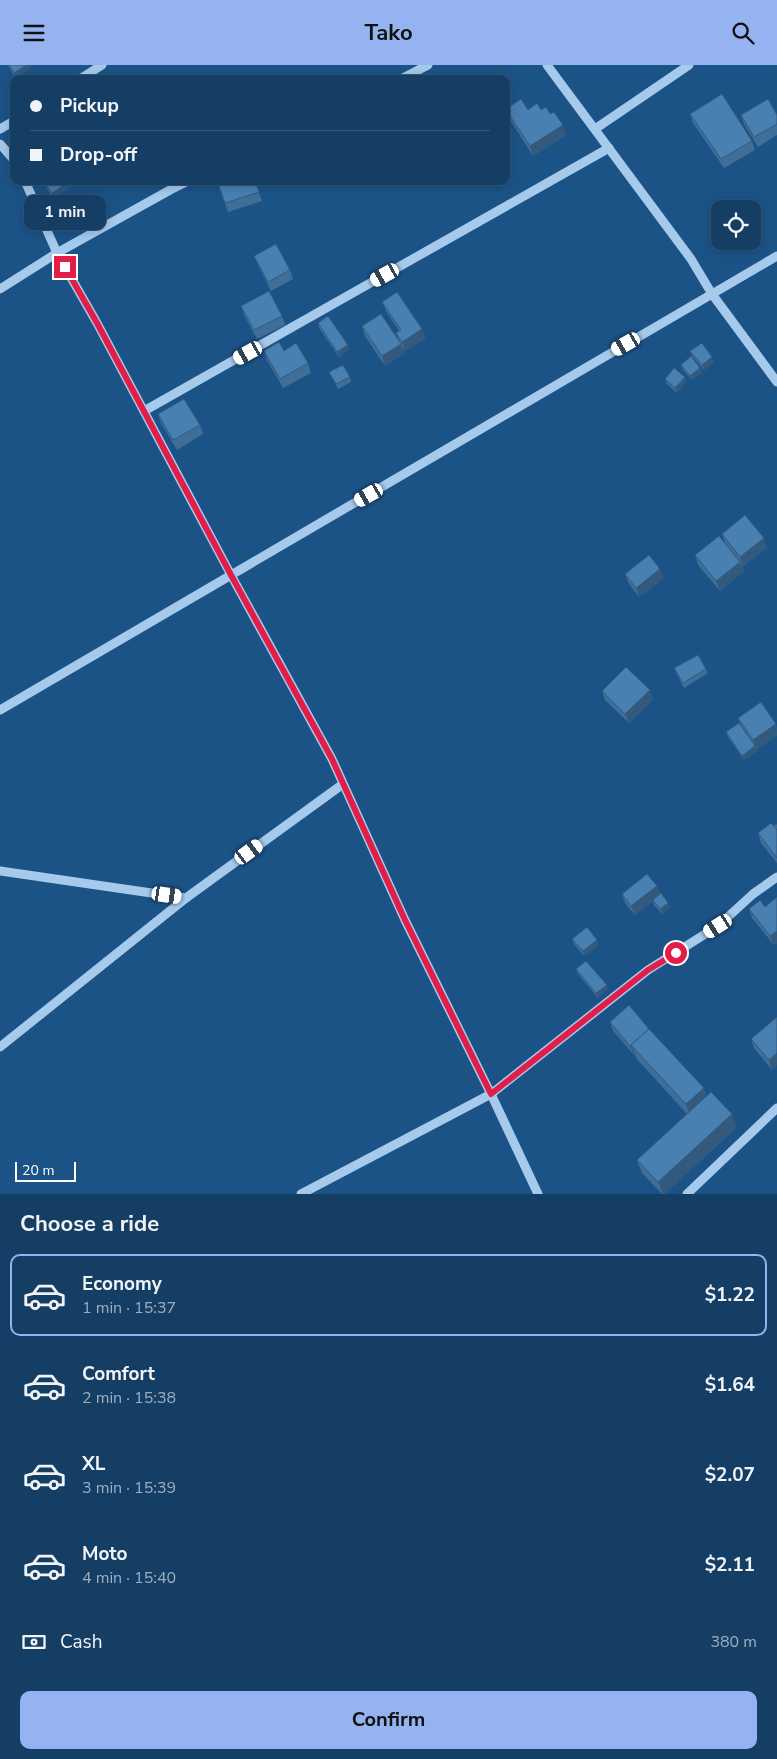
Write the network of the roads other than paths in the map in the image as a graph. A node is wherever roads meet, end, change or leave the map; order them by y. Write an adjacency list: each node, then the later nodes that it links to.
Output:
1 (102, 65): 5 (street)
2 (428, 65): 6 (street)
3 (547, 65): 7 (street)
4 (689, 65): 7 (street)
5 (86, 75)
6 (409, 75)
7 (595, 129): 9 (street)
8 (0, 144): 10 (street)
9 (609, 148): 16 (street); 18 (street)
10 (10, 155)
11 (27, 185): 13 (street)
12 (180, 185): 13 (street)
13 (56, 253): 15 (street); 18 (street)
14 (777, 256): 16 (street)
15 (0, 289)
16 (712, 293): 17 (street); 19 (street)
17 (777, 383)
18 (144, 411): 19 (street)
19 (231, 575): 20 (street); 21 (street)
20 (0, 710)
21 (343, 784): 24 (street); 26 (street)
22 (0, 871): 24 (street)
23 (777, 877): 26 (street)
24 (186, 898): 25 (street)
25 (0, 1047)
26 (491, 1094): 28 (street); 29 (street)
27 (777, 1108): 30 (street)
28 (300, 1194)
29 (538, 1194)
30 (687, 1194)

